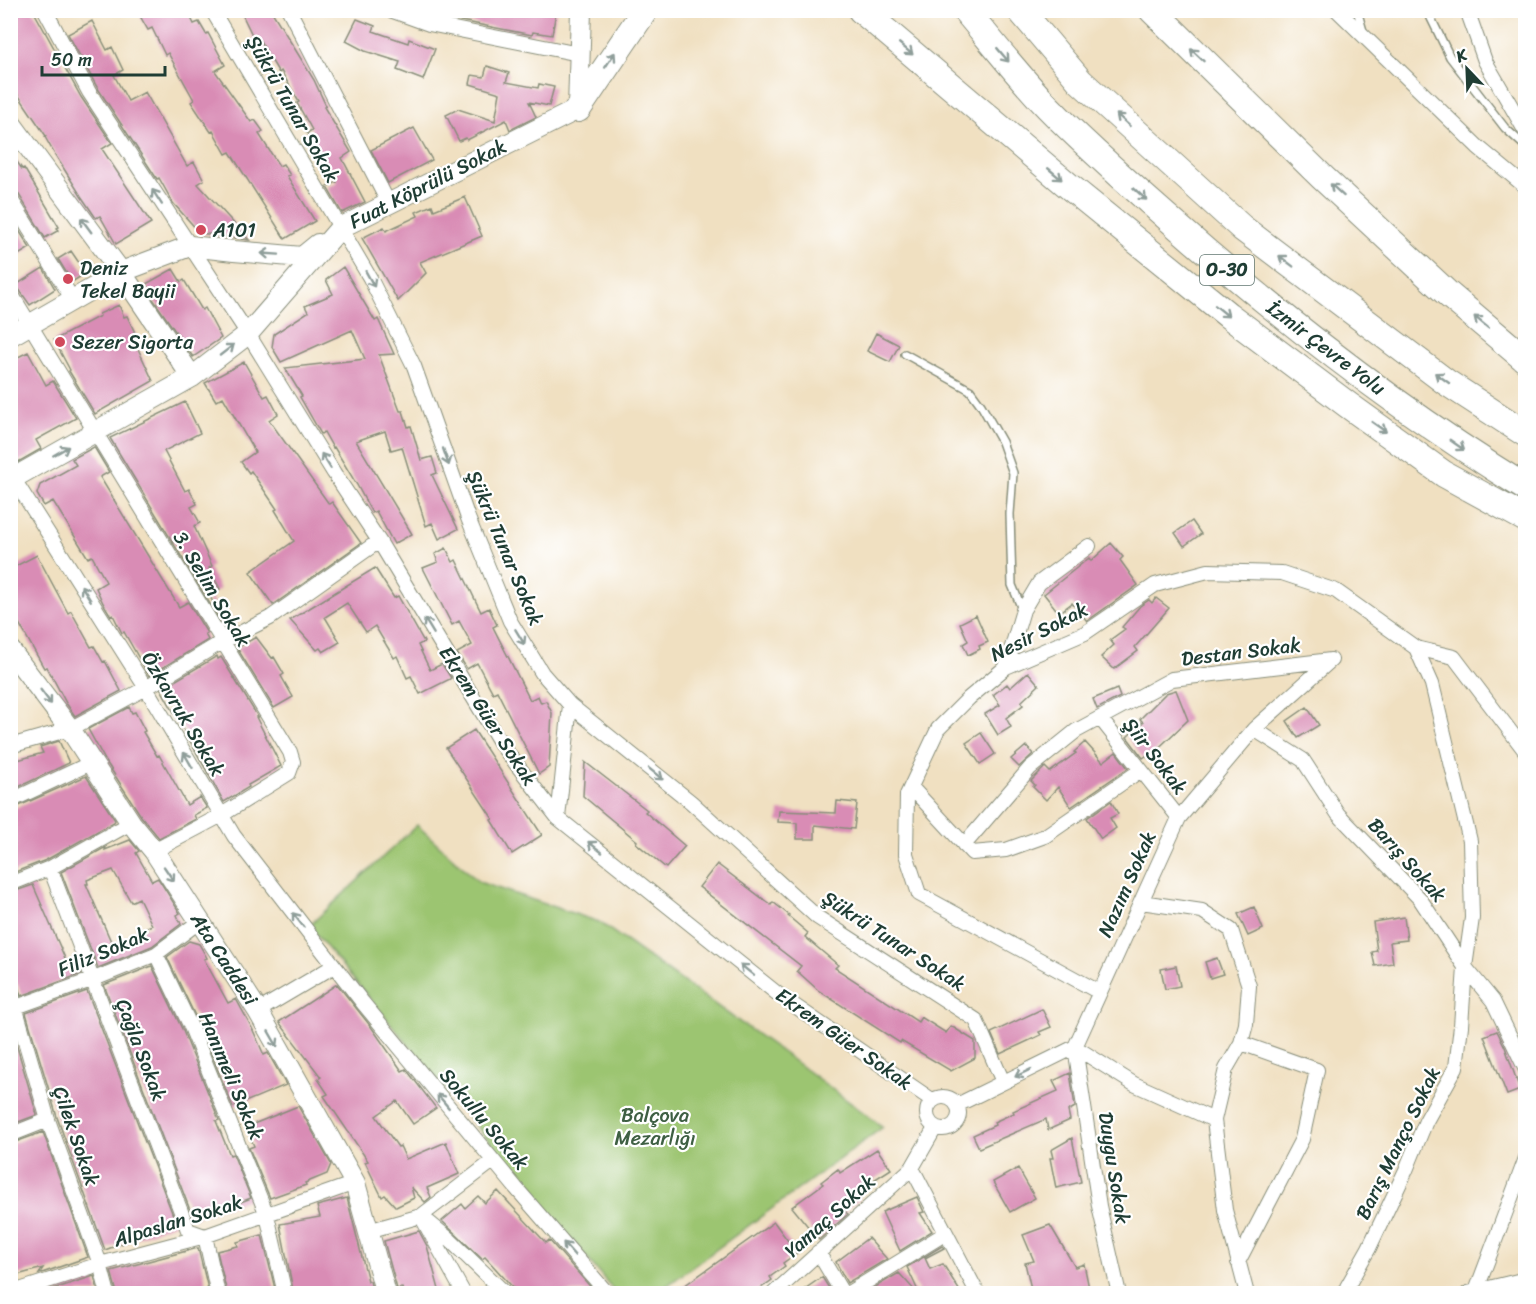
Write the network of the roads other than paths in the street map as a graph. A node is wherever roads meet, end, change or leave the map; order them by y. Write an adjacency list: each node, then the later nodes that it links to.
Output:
1 (45, 10): 25 (street, Ekrem Güer Sokak, one-way to 1)
2 (212, 10): 24 (street, Şükrü Tunar Sokak)
3 (289, 10): 23 (street)
4 (390, 10): 16 (street)
5 (581, 10): 16 (main road)
6 (645, 10): 17 (highway, one-way to 6)
7 (861, 10): 39 (highway, one-way to 39)
8 (965, 10): 38 (highway, İzmir Çevre Yolu / O-30, one-way to 38)
9 (1020, 10): 36 (highway, O-30, one-way to 9)
10 (1152, 10): 33 (highway, one-way to 10)
11 (1337, 10): 15 (street)
12 (1357, 10): 15 (lane)
13 (1427, 10): 20 (lane)
14 (1467, 10): 19 (street)
15 (1365, 38): 21 (street)
16 (579, 54): 17 (main road)
17 (578, 109): 23 (main road, Fuat Köprülü Sokak)
18 (10, 122): 26 (main road, one-way to 18)
19 (1526, 132)
20 (1526, 147)
21 (1526, 187)
22 (10, 198): 28 (street)
23 (389, 204): 24 (main road, Fuat Köprülü Sokak)
24 (340, 228): 25 (main road, one-way to 25); 30 (main road, Fuat Köprülü Sokak); 49 (street, Şükrü Tunar Sokak, one-way to 49)
25 (190, 246): 26 (main road); 30 (street, Ekrem Güer Sokak)
26 (121, 272): 28 (main road); 34 (main road)
27 (10, 292): 29 (street, 3. Selim Sokak)
28 (73, 300): 29 (main road)
29 (30, 325): 31 (main road); 35 (street, 3. Selim Sokak)
30 (248, 334): 34 (main road, Fuat Köprülü Sokak, one-way to 30); 40 (street, Ekrem Güer Sokak, one-way to 30)
31 (10, 336)
32 (905, 354): 42 (lane)
33 (1526, 360)
34 (192, 377): 35 (main road, Fuat Köprülü Sokak)
35 (94, 433): 37 (main road, Fuat Köprülü Sokak, one-way to 35); 43 (street, 3. Selim Sokak)
36 (1526, 434)
37 (12, 477): 48 (street, Özkavruk Sokak, one-way to 37)
38 (1526, 488)
39 (1526, 519)
40 (379, 541): 43 (street); 60 (street, Ekrem Güer Sokak, one-way to 40)
41 (1089, 546): 42 (street)
42 (1023, 610): 47 (street)
43 (222, 642): 48 (street); 59 (street, 3. Selim Sokak)
44 (1416, 648): 47 (street, Nesir Sokak); 54 (street); 71 (street, Barış Manço Sokak)
45 (10, 651): 51 (main road, Ata Caddesi, one-way to 51)
46 (1331, 660): 50 (street, Destan Sokak); 52 (street, Nazım Sokak)
47 (1006, 667): 57 (street, Nesir Sokak)
48 (146, 688): 51 (street); 59 (street, Özkavruk Sokak, one-way to 48)
49 (570, 705): 60 (street); 80 (street, Şükrü Tunar Sokak, one-way to 80)
50 (1100, 718): 56 (street, Şiir Sokak); 63 (street, Destan Sokak)
51 (70, 729): 53 (street); 55 (main road, Ata Caddesi)
52 (1254, 729): 61 (street, Nazım Sokak); 71 (street, Barış Sokak)
53 (10, 747)
54 (1526, 752)
55 (91, 763): 58 (street); 62 (main road, Ata Caddesi)
56 (1141, 770): 61 (street, Şiir Sokak); 63 (street)
57 (911, 787): 63 (street); 74 (street, Nesir Sokak)
58 (10, 801)
59 (220, 816): 64 (street, 3. Selim Sokak); 70 (street, Özkavruk Sokak, one-way to 59)
60 (558, 818): 81 (street, Ekrem Güer Sokak, one-way to 60)
61 (1179, 818): 67 (street, Nazım Sokak)
62 (131, 823): 64 (main road, Ata Caddesi); 65 (street)
63 (964, 846)
64 (154, 851): 68 (main road, Ata Caddesi, one-way to 68)
65 (50, 868): 66 (street); 72 (street, Çağla Sokak)
66 (10, 884)
67 (1141, 902): 74 (street, Nazım Sokak); 77 (street)
68 (200, 921): 69 (street, Filiz Sokak); 76 (main road, Ata Caddesi)
69 (156, 954): 72 (street, Filiz Sokak); 91 (street, Hanımeli Sokak)
70 (334, 966): 76 (street); 88 (street, Sokullu Sokak, one-way to 70)
71 (1465, 967): 79 (street, Barış Sokak); 113 (street, Barış Manço Sokak)
72 (94, 979): 75 (street, Filiz Sokak); 95 (street, Çağla Sokak)
73 (10, 989): 75 (street, Çilek Sokak)
74 (1099, 993): 78 (street, Nazım Sokak)
75 (16, 1007): 83 (street, Çilek Sokak)
76 (258, 1011): 90 (main road, Ata Caddesi, one-way to 90)
77 (1241, 1043): 84 (street); 97 (street)
78 (1075, 1047): 80 (street, one-way to 80); 84 (street); 111 (street, Duygu Sokak)
79 (1526, 1070)
80 (1003, 1082): 82 (street)
81 (932, 1100): 82 (street); 85 (street)
82 (957, 1105): 85 (street)
83 (48, 1120): 86 (street); 98 (street, Çilek Sokak)
84 (1214, 1120): 97 (street)
85 (935, 1128): 89 (street, Yamaç Sokak)
86 (10, 1135)
87 (1526, 1158): 114 (street)
88 (493, 1161): 92 (street); 107 (street, Sokullu Sokak, one-way to 88)
89 (912, 1168): 94 (street); 96 (street, Yamaç Sokak)
90 (355, 1183): 91 (street, Alpaslan Sokak); 93 (main road, Ata Caddesi)
91 (267, 1215): 95 (street, Alpaslan Sokak); 103 (street, Hanımeli Sokak)
92 (421, 1216): 93 (street); 105 (street); 106 (street)
93 (368, 1231): 104 (main road, Ata Caddesi)
94 (946, 1233): 109 (street); 110 (street)
95 (205, 1236): 98 (street, Alpaslan Sokak); 102 (street)
96 (818, 1252): 108 (street, Yamaç Sokak); 109 (street)
97 (1238, 1262): 112 (street)
98 (100, 1264): 100 (street, Alpaslan Sokak); 101 (street, Çilek Sokak)
99 (1526, 1279): 114 (street)
100 (10, 1293)
101 (108, 1293)
102 (218, 1293)
103 (285, 1293)
104 (386, 1293)
105 (464, 1293)
106 (506, 1293)
107 (608, 1293)
108 (773, 1293)
109 (845, 1293)
110 (978, 1293)
111 (1119, 1293)
112 (1247, 1293)
113 (1348, 1293)
114 (1472, 1293)

